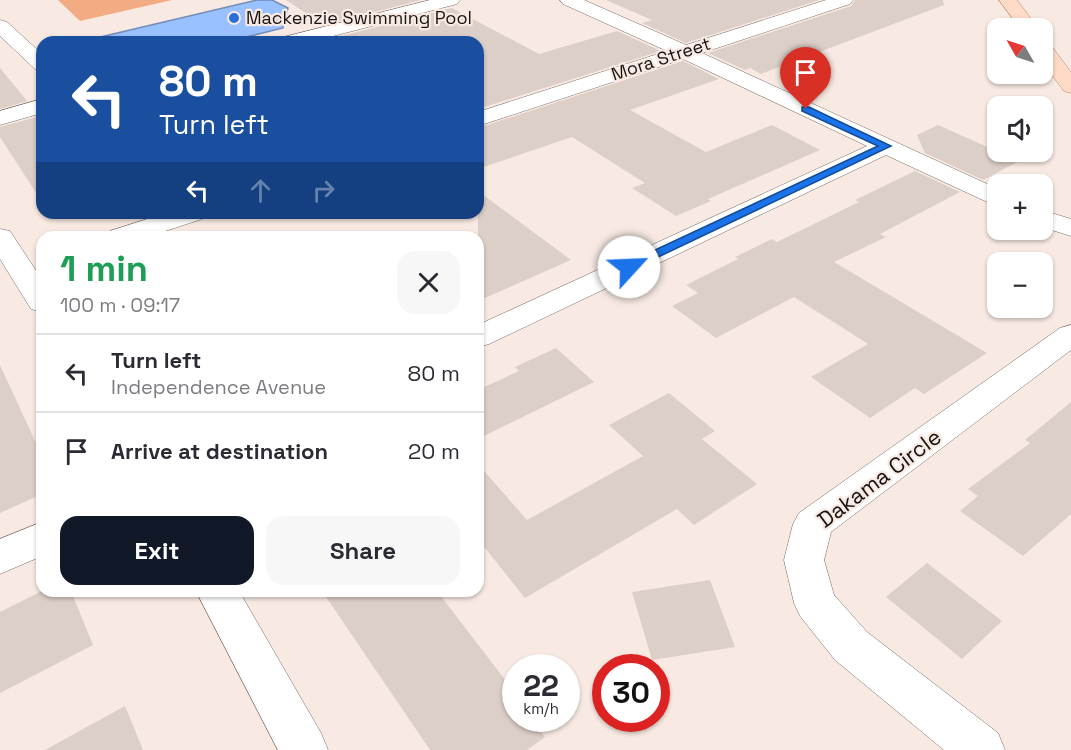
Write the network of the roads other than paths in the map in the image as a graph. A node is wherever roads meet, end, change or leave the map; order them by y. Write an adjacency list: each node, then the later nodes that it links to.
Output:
1 (451, 0): 7 (street)
2 (569, 0): 8 (street)
3 (844, 0): 8 (street, Mora Street)
4 (1008, 0): 5 (main road)
5 (1022, 18)
6 (0, 26): 9 (street)
7 (310, 36)
8 (685, 52): 13 (street, Mora Street); 15 (street)
9 (36, 59)
10 (1053, 63): 11 (main road)
11 (1071, 87)
12 (36, 108): 14 (street)
13 (484, 117)
14 (0, 118)
15 (886, 146): 16 (street); 24 (street)
16 (987, 194)
17 (175, 219): 20 (street)
18 (1053, 222): 19 (street)
19 (1071, 228)
20 (138, 231)
21 (0, 237): 22 (street)
22 (21, 269): 23 (street)
23 (36, 293)
24 (484, 334)
25 (1071, 335): 30 (street, Dakama Circle)
26 (36, 541): 27 (street)
27 (0, 557)
28 (220, 597): 29 (street)
29 (303, 750)
30 (981, 750)

